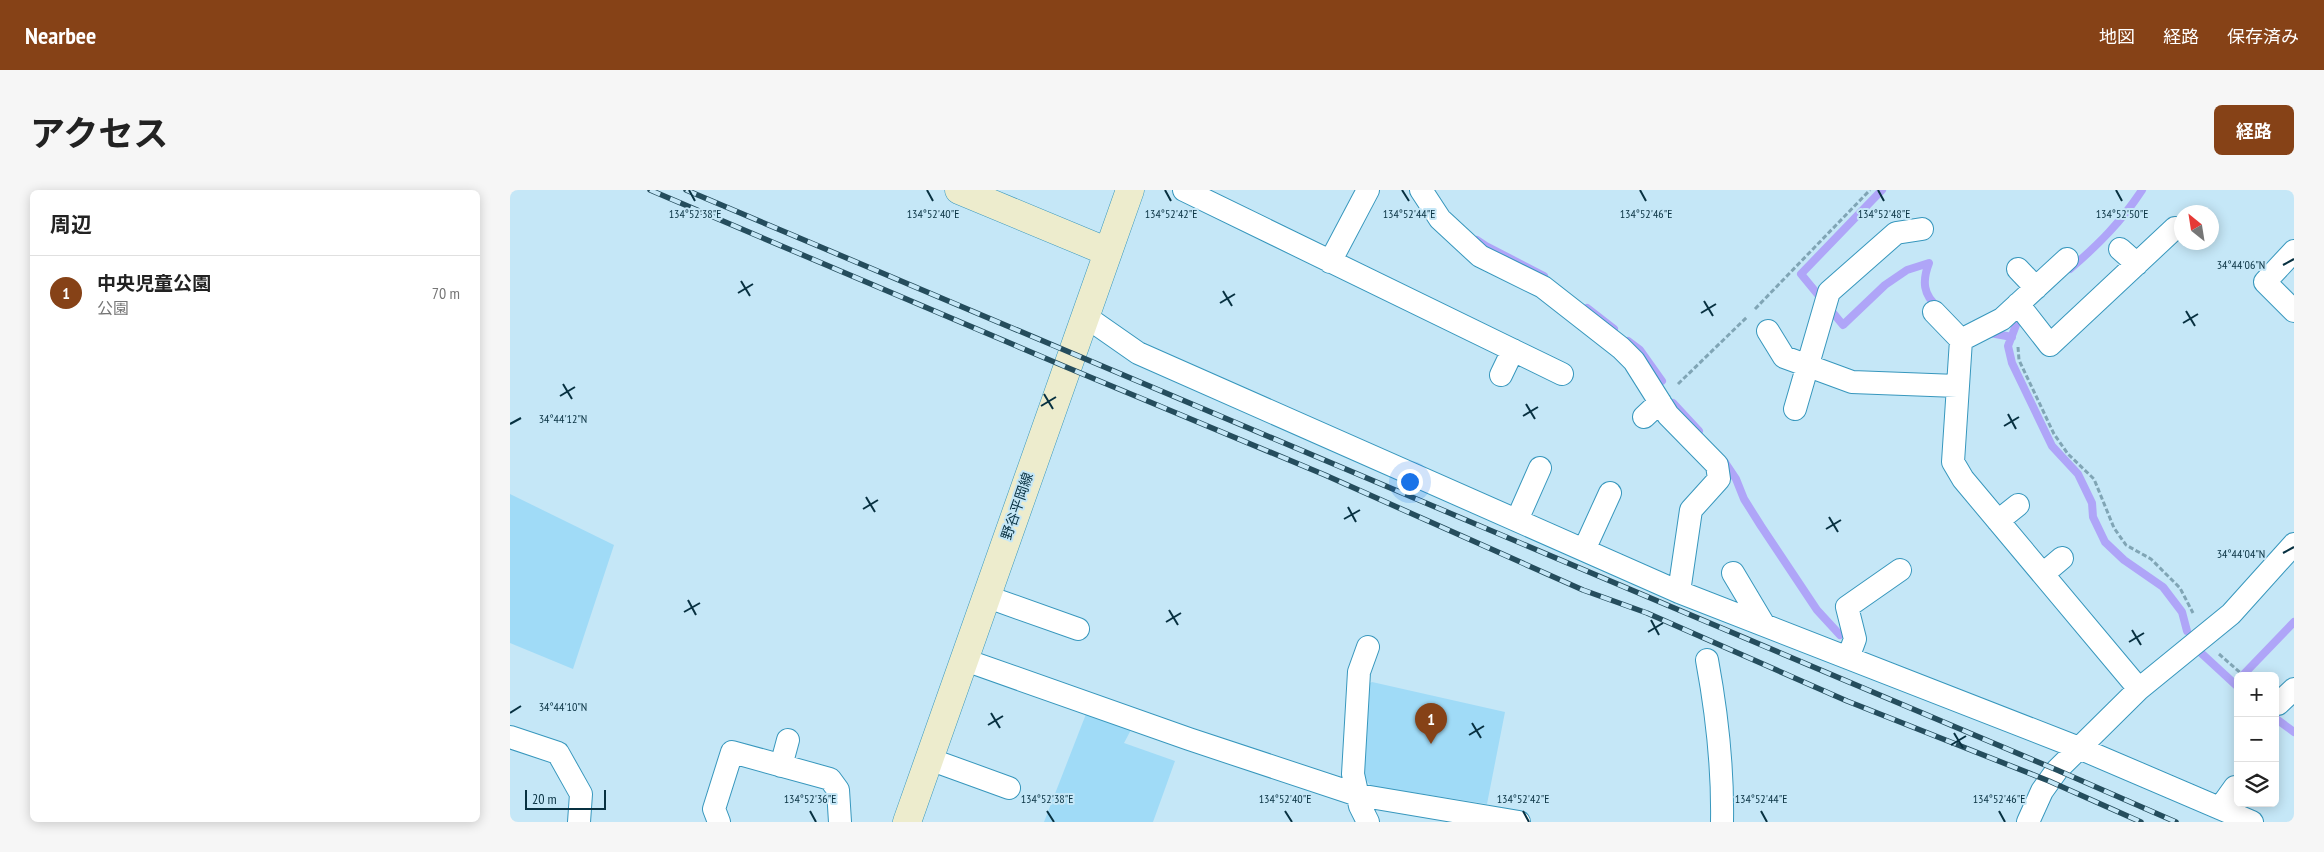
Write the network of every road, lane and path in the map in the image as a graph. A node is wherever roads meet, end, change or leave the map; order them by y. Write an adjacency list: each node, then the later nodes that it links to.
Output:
1 (959, 190): 11 (main road)
2 (1130, 190): 11 (main road, 野谷平岡線)
3 (1184, 190): 13 (street)
4 (1368, 190): 13 (street)
5 (1421, 190): 29 (street)
6 (1870, 190): 29 (path)
7 (1922, 229): 25 (street)
8 (2174, 229): 14 (street)
9 (2120, 249): 14 (street)
10 (2294, 251): 18 (street)
11 (1108, 252): 20 (main road, 野谷平岡線)
12 (2067, 259): 16 (street)
13 (1330, 262): 24 (street)
14 (2137, 264): 17 (street)
15 (2018, 269): 16 (street)
16 (2036, 288): 17 (street)
17 (2018, 304): 22 (street)
18 (2294, 310)
19 (1934, 312): 22 (street)
20 (1084, 316): 34 (street); 43 (main road, 野谷平岡線)
21 (1768, 331): 25 (street)
22 (1961, 340): 28 (street)
23 (2018, 347): 46 (path)
24 (1513, 350): 26 (street); 27 (street)
25 (1807, 367): 28 (street); 30 (street)
26 (1562, 374)
27 (1501, 376)
28 (1957, 386): 35 (street)
29 (1652, 409): 42 (street)
30 (1795, 409)
31 (1540, 468): 34 (street)
32 (1610, 493): 37 (street)
33 (2018, 505): 35 (street)
34 (1517, 520): 37 (street)
35 (1998, 521): 41 (street)
36 (2294, 544): 46 (street)
37 (1584, 550): 42 (street)
38 (2062, 558): 41 (street)
39 (1900, 570): 48 (street)
40 (1733, 573): 44 (street)
41 (2043, 574): 52 (street)
42 (1679, 592): 44 (street)
43 (986, 596): 45 (street); 49 (main road, 野谷平岡線)
44 (1764, 625): 48 (street)
45 (1078, 629)
46 (2200, 638): 51 (path); 52 (street)
47 (1368, 647): 60 (street)
48 (1848, 658): 55 (street)
49 (965, 660): 56 (main road, 野谷平岡線); 60 (street)
50 (1708, 660): 68 (street)
51 (2239, 672)
52 (2139, 689): 55 (street)
53 (510, 736): 62 (street)
54 (788, 740): 57 (street)
55 (2079, 748): 61 (street); 69 (street)
56 (929, 759): 58 (street); 65 (main road, 野谷平岡線)
57 (781, 766): 63 (street); 64 (street)
58 (1009, 788)
59 (2234, 788): 61 (street)
60 (1358, 795): 66 (street); 67 (street)
61 (2220, 808): 70 (street)
62 (579, 822)
63 (719, 822)
64 (840, 822)
65 (907, 822)
66 (1368, 822)
67 (1519, 822)
68 (1722, 822)
69 (2028, 822)
70 (2252, 822)

